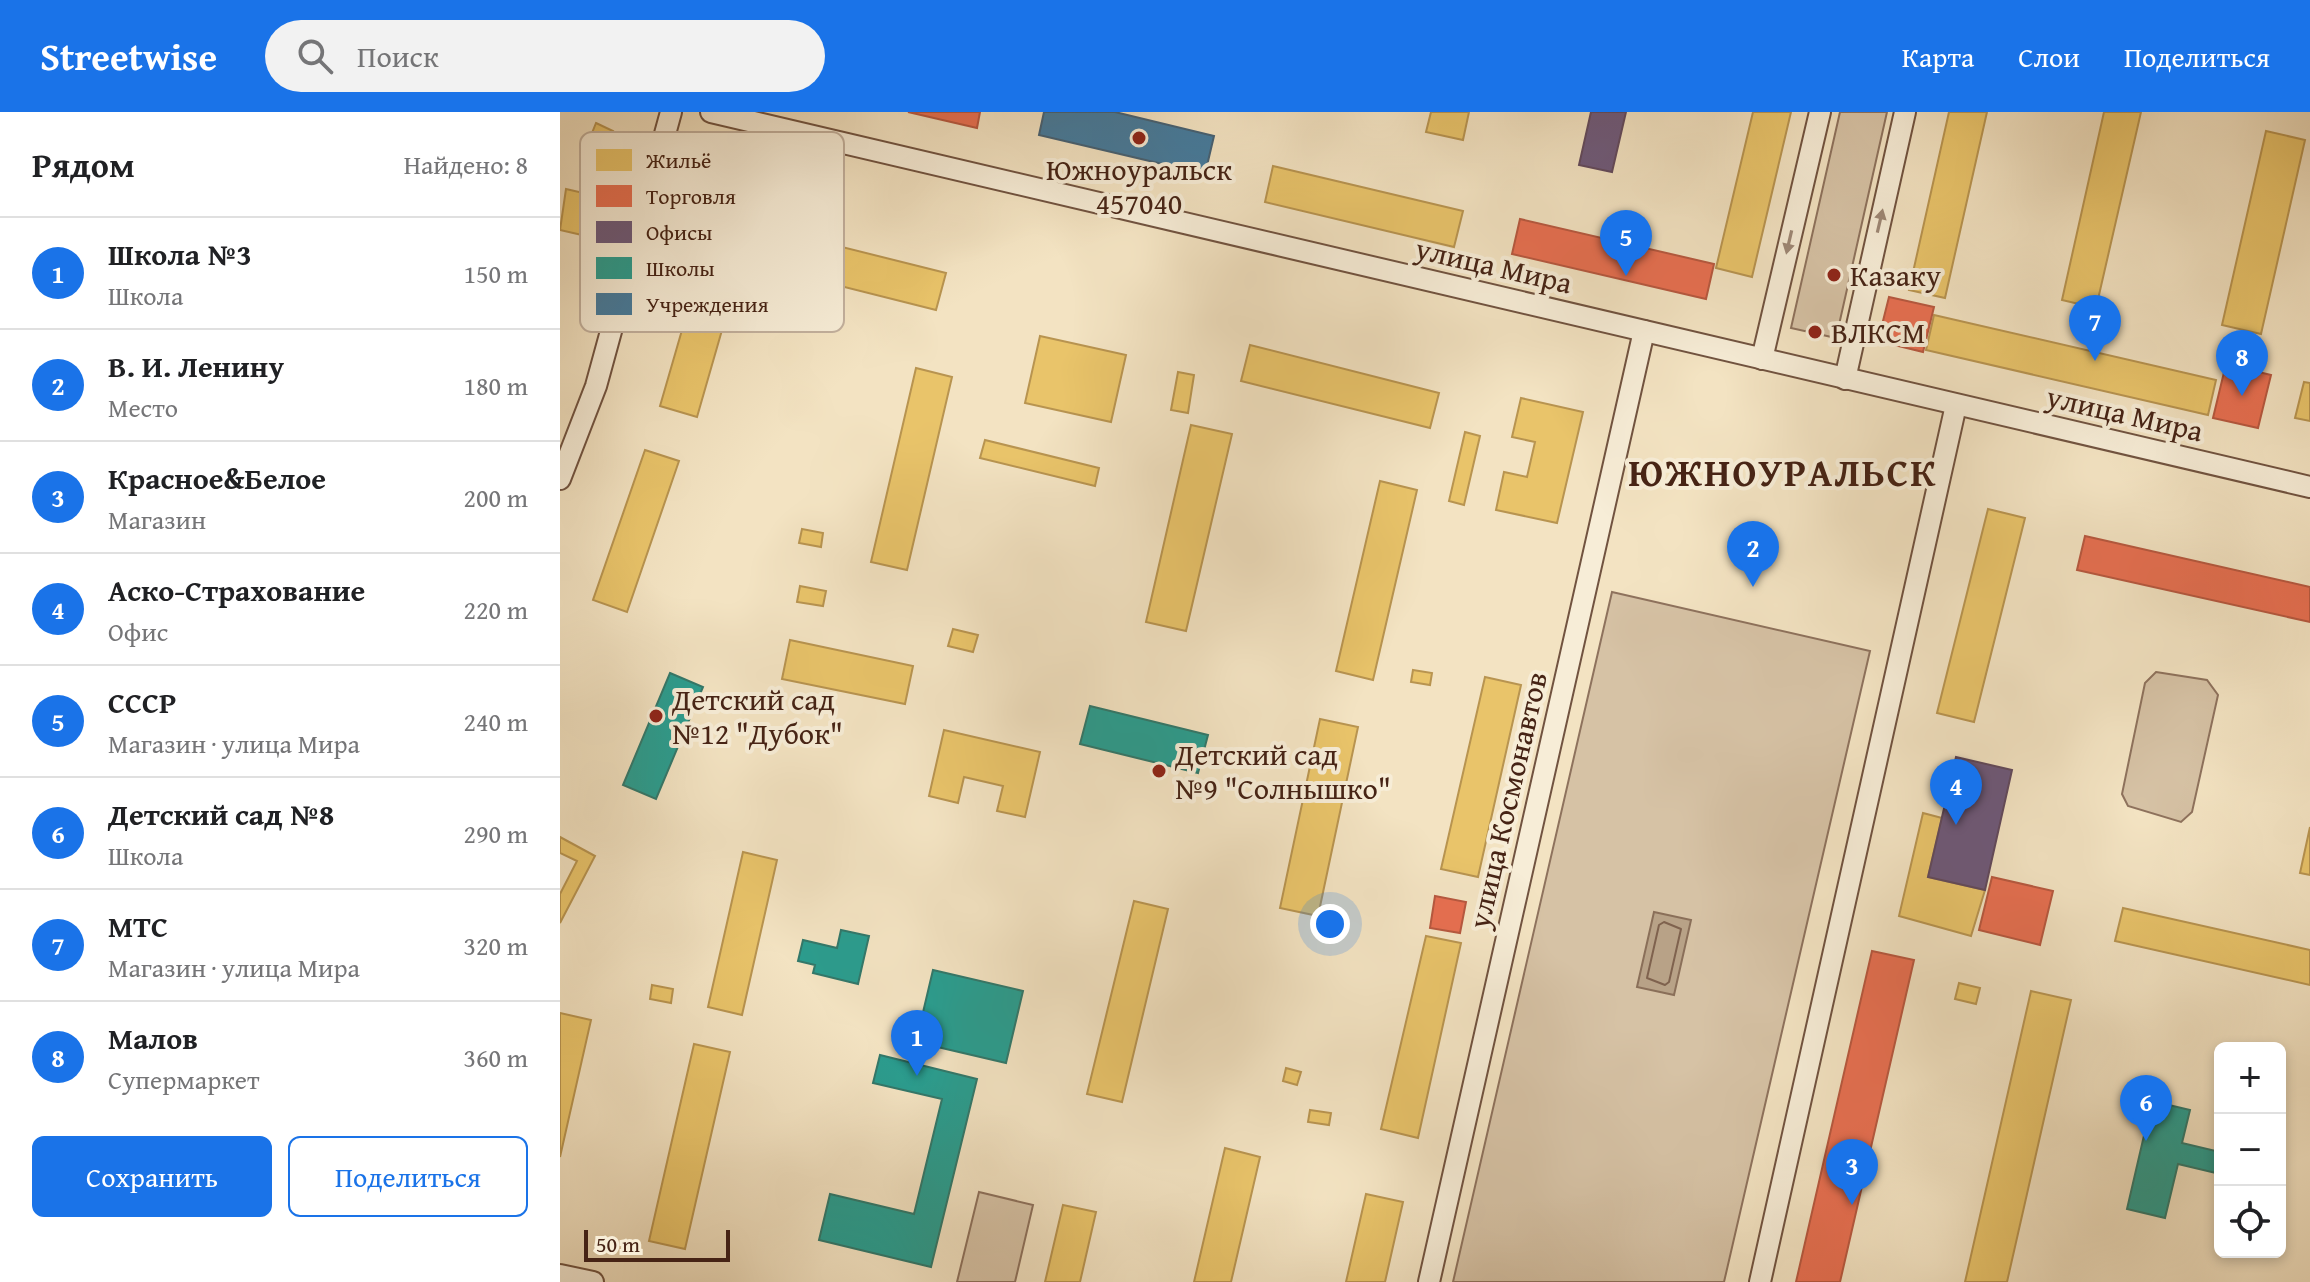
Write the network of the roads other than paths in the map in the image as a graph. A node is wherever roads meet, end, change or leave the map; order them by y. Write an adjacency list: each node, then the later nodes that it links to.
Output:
1 (671, 112): 5 (street)
2 (711, 112): 6 (street, улица Мира)
3 (1820, 112): 10 (street, one-way to 10)
4 (1905, 112): 11 (street, one-way to 4)
5 (666, 132)
6 (796, 132)
7 (844, 143): 8 (street, улица Мира)
8 (1644, 331): 10 (street, улица Мира); 17 (street, улица Космонавтов)
9 (611, 332): 13 (street)
10 (1762, 359): 11 (street, улица Мира)
11 (1845, 379): 12 (street, улица Мира)
12 (1956, 405): 14 (street, улица Мира); 18 (street)
13 (560, 479)
14 (2310, 487)
15 (560, 1275): 16 (street)
16 (593, 1282)
17 (1429, 1282)
18 (1760, 1282)

